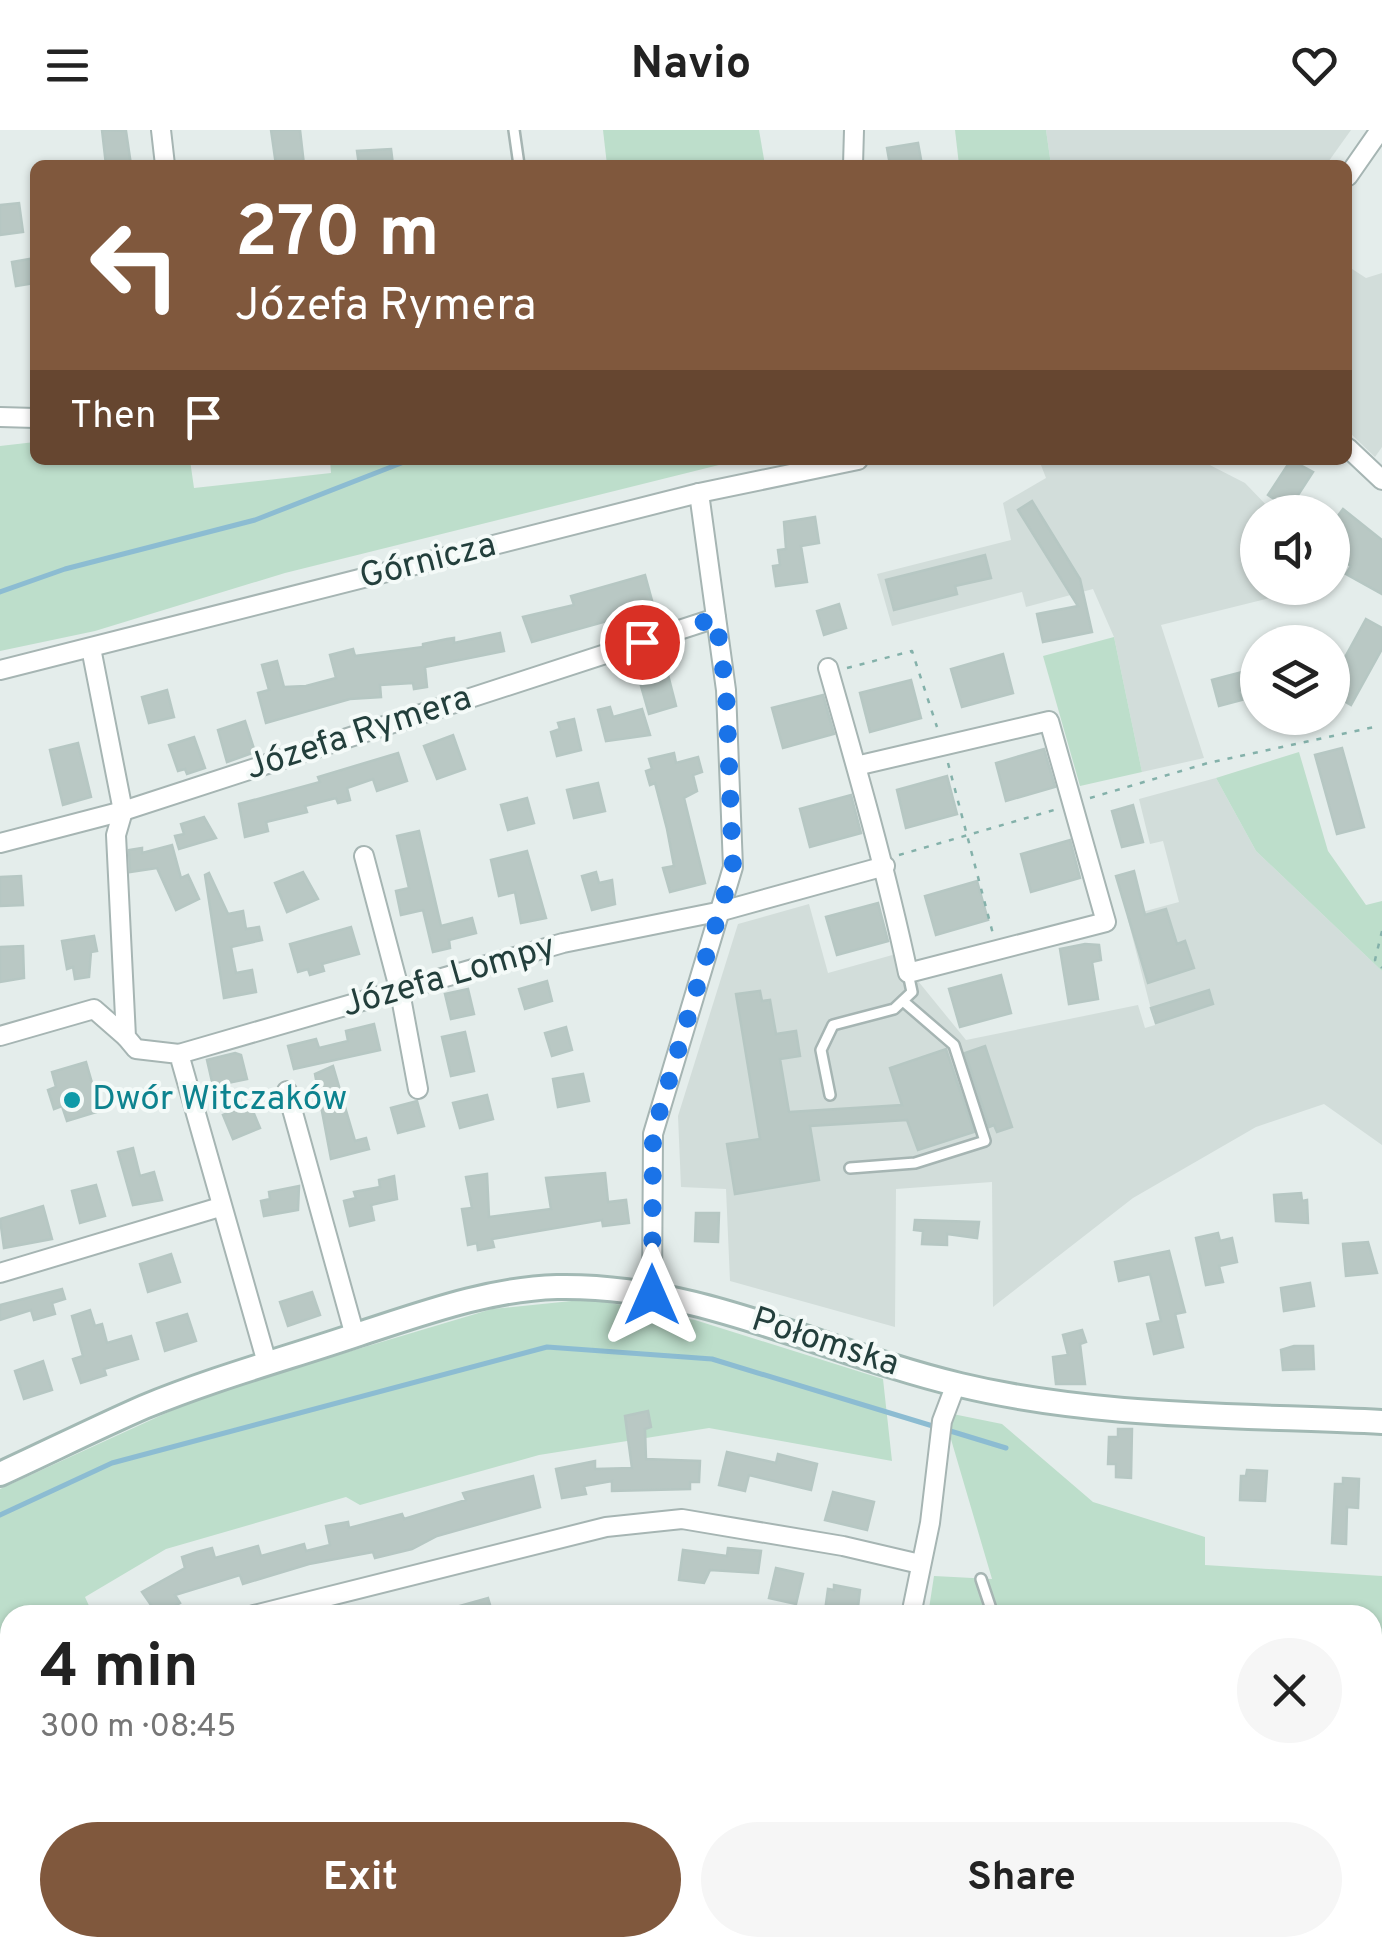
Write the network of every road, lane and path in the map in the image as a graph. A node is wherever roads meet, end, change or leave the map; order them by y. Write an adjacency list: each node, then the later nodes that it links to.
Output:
1 (162, 130): 5 (street)
2 (514, 130): 6 (lane)
3 (854, 130): 7 (street)
4 (1380, 130): 8 (street)
5 (165, 160)
6 (518, 160)
7 (853, 160)
8 (1352, 170)
9 (0, 417): 10 (street)
10 (30, 418)
11 (1352, 452): 13 (street)
12 (834, 465): 14 (street, Górnicza)
13 (1382, 480)
14 (698, 493): 15 (street); 16 (street, Górnicza)
15 (716, 618): 23 (street, Józefa Rymera); 28 (street)
16 (91, 648): 17 (street, Górnicza); 23 (street)
17 (0, 670)
18 (829, 670): 20 (path); 21 (street)
19 (1374, 727): 22 (path)
20 (943, 746): 21 (street); 22 (street); 24 (path)
21 (856, 766): 27 (street)
22 (1073, 804): 24 (path); 30 (street)
23 (123, 812): 25 (street, Józefa Rymera); 36 (street)
24 (969, 836): 27 (path); 30 (path)
25 (0, 843)
26 (364, 856): 33 (street)
27 (884, 863): 28 (street, Józefa Lompy); 32 (street)
28 (722, 911): 33 (street, Józefa Lompy); 44 (street)
29 (1382, 931): 31 (path)
30 (996, 950): 32 (street)
31 (1382, 968)
32 (908, 973): 34 (lane)
33 (400, 992): 37 (street, Józefa Lompy); 38 (street)
34 (902, 1001): 40 (lane); 41 (lane)
35 (0, 1036): 36 (street)
36 (126, 1037): 37 (street)
37 (179, 1054): 42 (street)
38 (418, 1090)
39 (288, 1091): 45 (street)
40 (830, 1095)
41 (850, 1168)
42 (220, 1207): 43 (street); 46 (street)
43 (0, 1273)
44 (652, 1295): 45 (street, Połomska); 47 (street, Połomska)
45 (355, 1336): 46 (street, Połomska)
46 (267, 1363): 49 (street, Połomska)
47 (956, 1384): 48 (street, Połomska); 50 (street)
48 (1382, 1422)
49 (0, 1474)
50 (920, 1564): 52 (street); 53 (street)
51 (981, 1579): 54 (lane)
52 (294, 1605)
53 (914, 1605)
54 (990, 1605)

